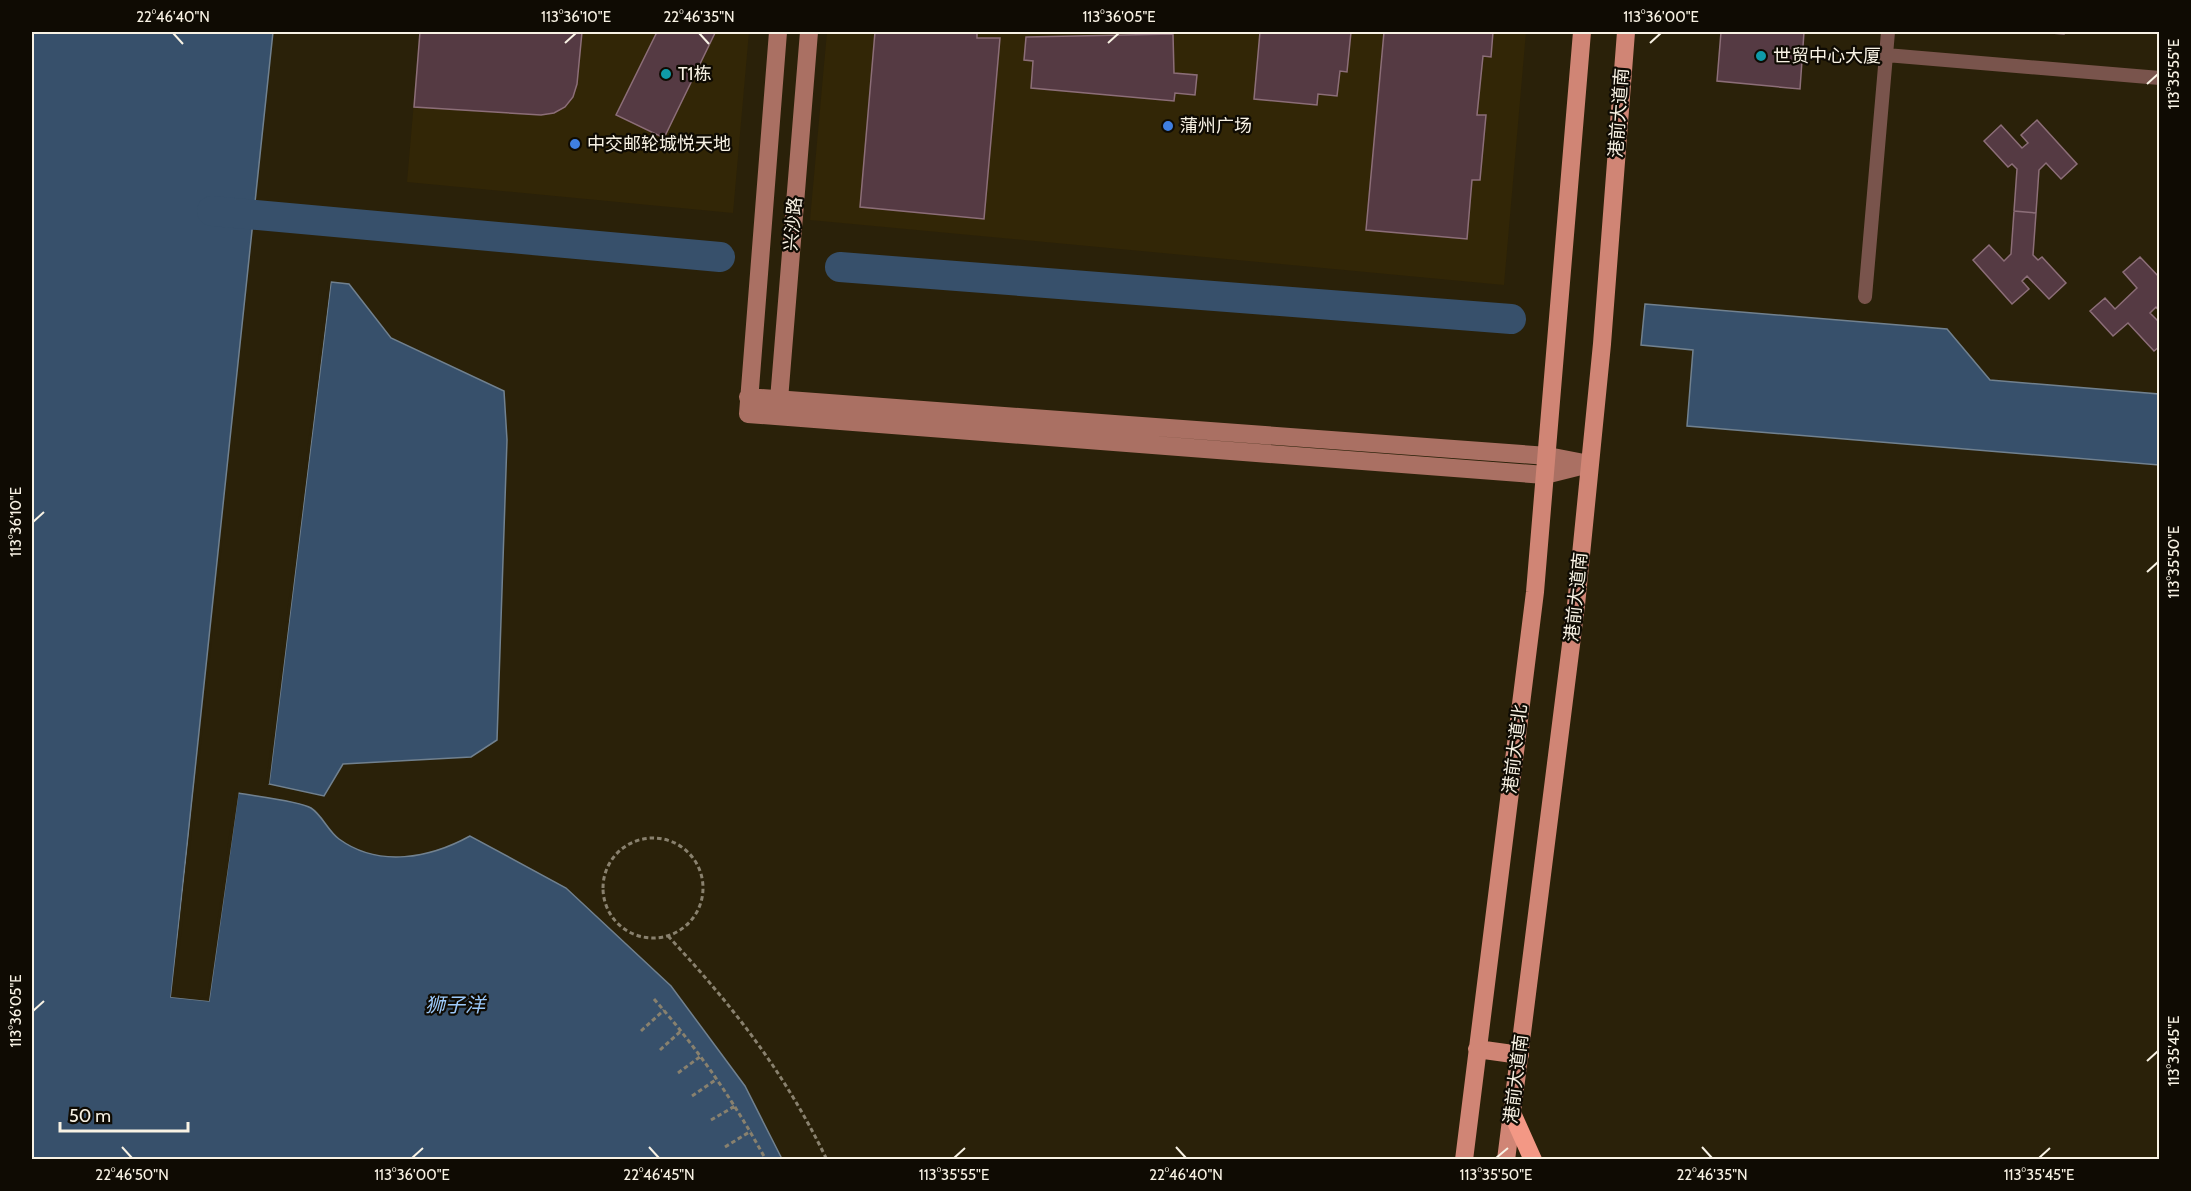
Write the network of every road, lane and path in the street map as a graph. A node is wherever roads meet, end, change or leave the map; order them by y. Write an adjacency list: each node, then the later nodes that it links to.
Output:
1 (778, 32): 9 (street, 兴沙路)
2 (809, 32): 9 (street, 兴沙路)
3 (1582, 32): 10 (main road, 港前大道北)
4 (1626, 32): 11 (main road, 港前大道南)
5 (1888, 32): 6 (street)
6 (1886, 55): 7 (street); 8 (street)
7 (2160, 78)
8 (1865, 297)
9 (778, 408): 10 (street); 12 (street)
10 (1548, 456): 11 (street); 12 (main road, 港前大道北)
11 (1589, 464): 12 (street); 20 (main road, 港前大道南)
12 (1545, 475): 18 (main road, 港前大道北)
13 (668, 936): 13 (path); 32 (path)
14 (654, 999): 15 (path)
15 (664, 1010): 16 (path); 17 (path)
16 (641, 1031)
17 (681, 1031): 19 (path); 21 (path)
18 (1477, 1049): 20 (main road); 33 (main road, 港前大道北)
19 (660, 1050)
20 (1520, 1055): 26 (main road, 港前大道南)
21 (701, 1056): 22 (path); 23 (path)
22 (678, 1073)
23 (717, 1079): 24 (path); 25 (path)
24 (692, 1096)
25 (736, 1106): 27 (path); 28 (path)
26 (1512, 1113): 34 (main road, 港前大道南); 35 (highway)
27 (711, 1120)
28 (750, 1131): 29 (path); 30 (path)
29 (725, 1147)
30 (765, 1158): 31 (path)
31 (758, 1160)
32 (827, 1160)
33 (1464, 1160)
34 (1506, 1160)
35 (1533, 1160)

